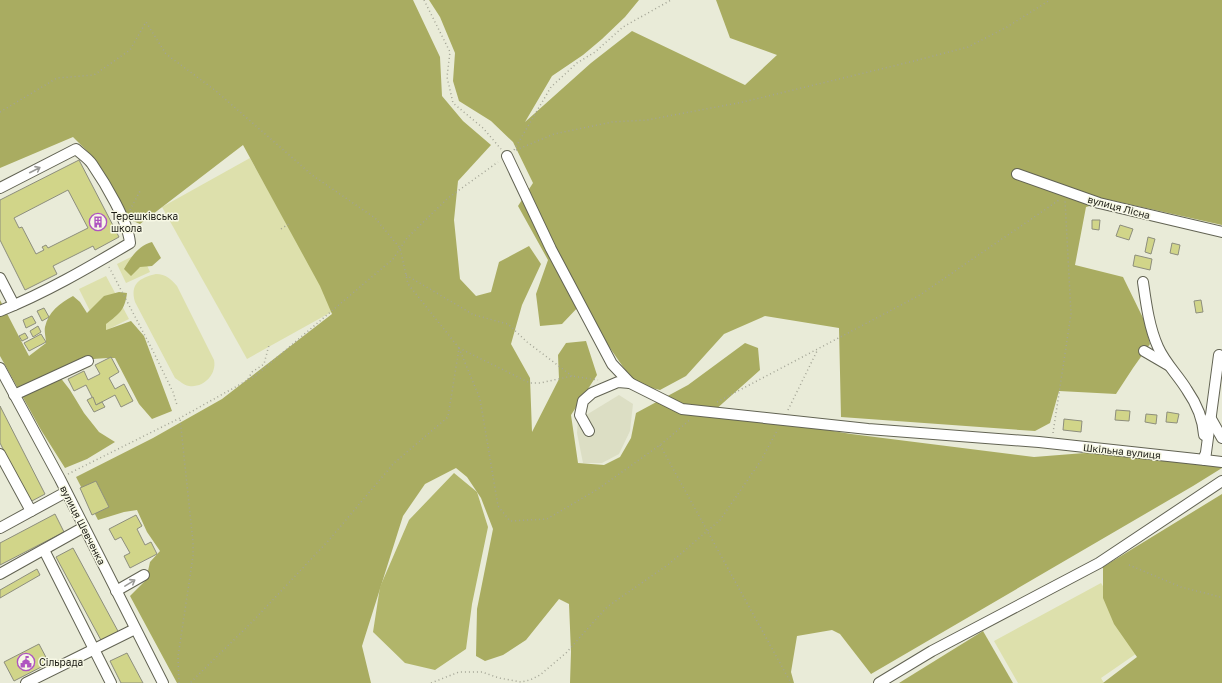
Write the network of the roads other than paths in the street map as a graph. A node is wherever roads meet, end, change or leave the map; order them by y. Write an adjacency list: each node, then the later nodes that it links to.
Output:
1 (511, 153): 14 (street)
2 (1017, 174): 4 (street, вулиця Лісна)
3 (0, 188): 7 (street, one-way to 7)
4 (1222, 232)
5 (0, 278): 7 (street)
6 (1143, 282): 12 (street)
7 (14, 306): 8 (street)
8 (0, 311)
9 (1144, 351): 12 (street)
10 (1220, 355): 16 (street)
11 (88, 361): 15 (street)
12 (1170, 366): 16 (street); 20 (street)
13 (0, 368): 15 (street, вулиця Шевченка)
14 (630, 383): 17 (street); 20 (street, Шкільна вулиця)
15 (14, 395): 23 (street, вулиця Шевченка)
16 (1210, 418): 18 (street); 20 (street)
17 (589, 431)
18 (1222, 438)
19 (0, 454): 24 (street)
20 (1204, 460): 21 (street, Шкільна вулиця)
21 (1222, 462)
22 (1222, 481): 36 (street)
23 (66, 492): 24 (street); 25 (street, вулиця Шевченка)
24 (31, 511): 26 (street)
25 (84, 527): 27 (street); 30 (street, вулиця Шевченка)
26 (0, 528)
27 (44, 550): 28 (street); 32 (street)
28 (0, 574)
29 (144, 575): 30 (street, one-way to 29)
30 (116, 591): 31 (street, вулиця Шевченка)
31 (135, 629): 32 (street); 35 (street, вулиця Шевченка)
32 (94, 649): 33 (street); 34 (street)
33 (26, 683)
34 (111, 683)
35 (163, 683)
36 (879, 683)

